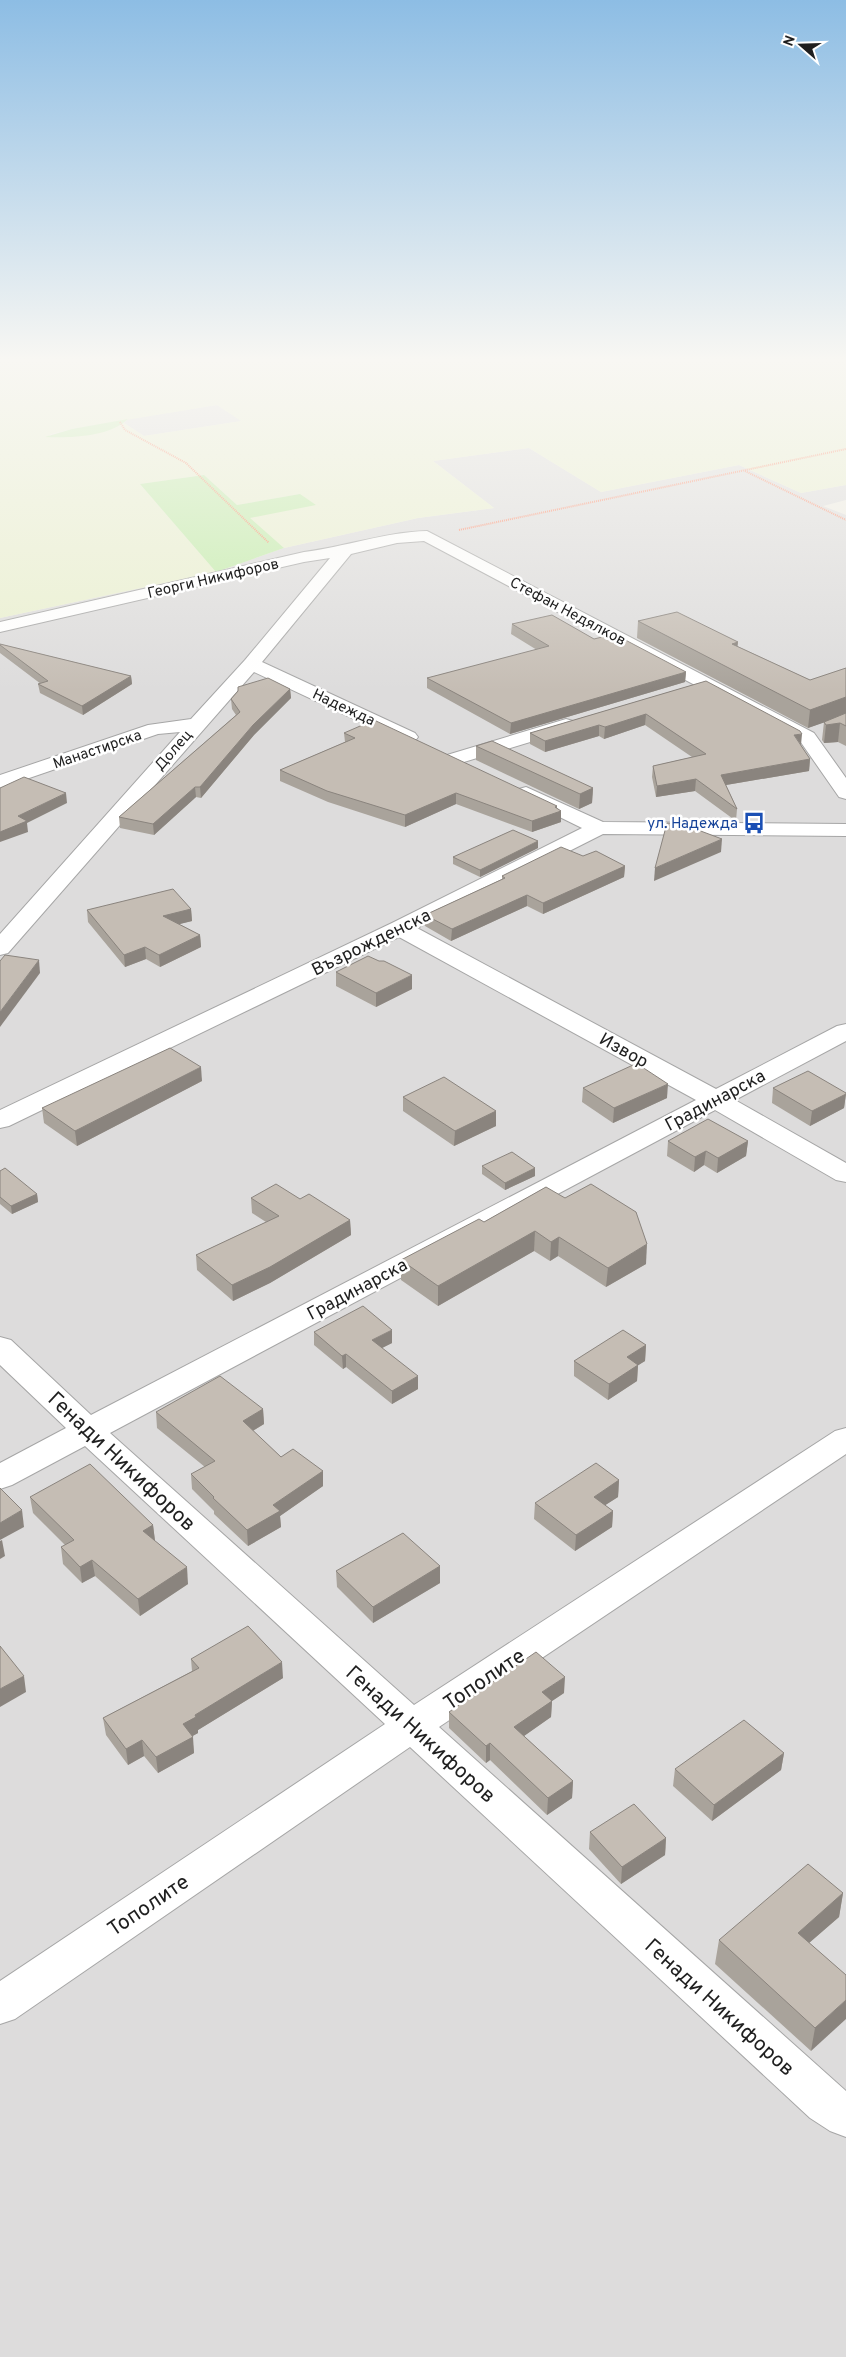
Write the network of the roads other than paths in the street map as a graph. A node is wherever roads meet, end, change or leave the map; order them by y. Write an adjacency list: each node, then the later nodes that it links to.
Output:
1 (427, 536): 2 (street, Георги Никифоров); 5 (street, Стефан Недялков)
2 (345, 551): 3 (street, Георги Никифоров); 4 (street, Долец)
3 (0, 627)
4 (252, 664): 8 (street, Долец); 9 (street, Надежда)
5 (706, 684): 6 (street); 13 (street, Стефан Недялков)
6 (678, 692)
7 (585, 720): 9 (street)
8 (197, 724): 11 (street, Манастирска); 17 (street, Долец)
9 (439, 752): 10 (street, Надежда)
10 (479, 771)
11 (0, 782)
12 (505, 783): 14 (street)
13 (846, 793)
14 (598, 828): 15 (street, Възрожденска); 16 (street, Възрожденска)
15 (846, 830)
16 (400, 928): 19 (street, Извор); 20 (street, Възрожденска)
17 (0, 948)
18 (846, 1032): 19 (street, Градинарска)
19 (716, 1100): 21 (street, Извор); 23 (street, Градинарска)
20 (0, 1120)
21 (846, 1174)
22 (0, 1347): 23 (street, Генади Никифоров)
23 (88, 1431): 25 (street, Градинарска); 26 (street, Генади Никифоров)
24 (846, 1439): 26 (street, Тополите)
25 (0, 1477)
26 (412, 1726): 27 (street, Тополите); 28 (street, Генади Никифоров)
27 (0, 2005)
28 (846, 2116)

